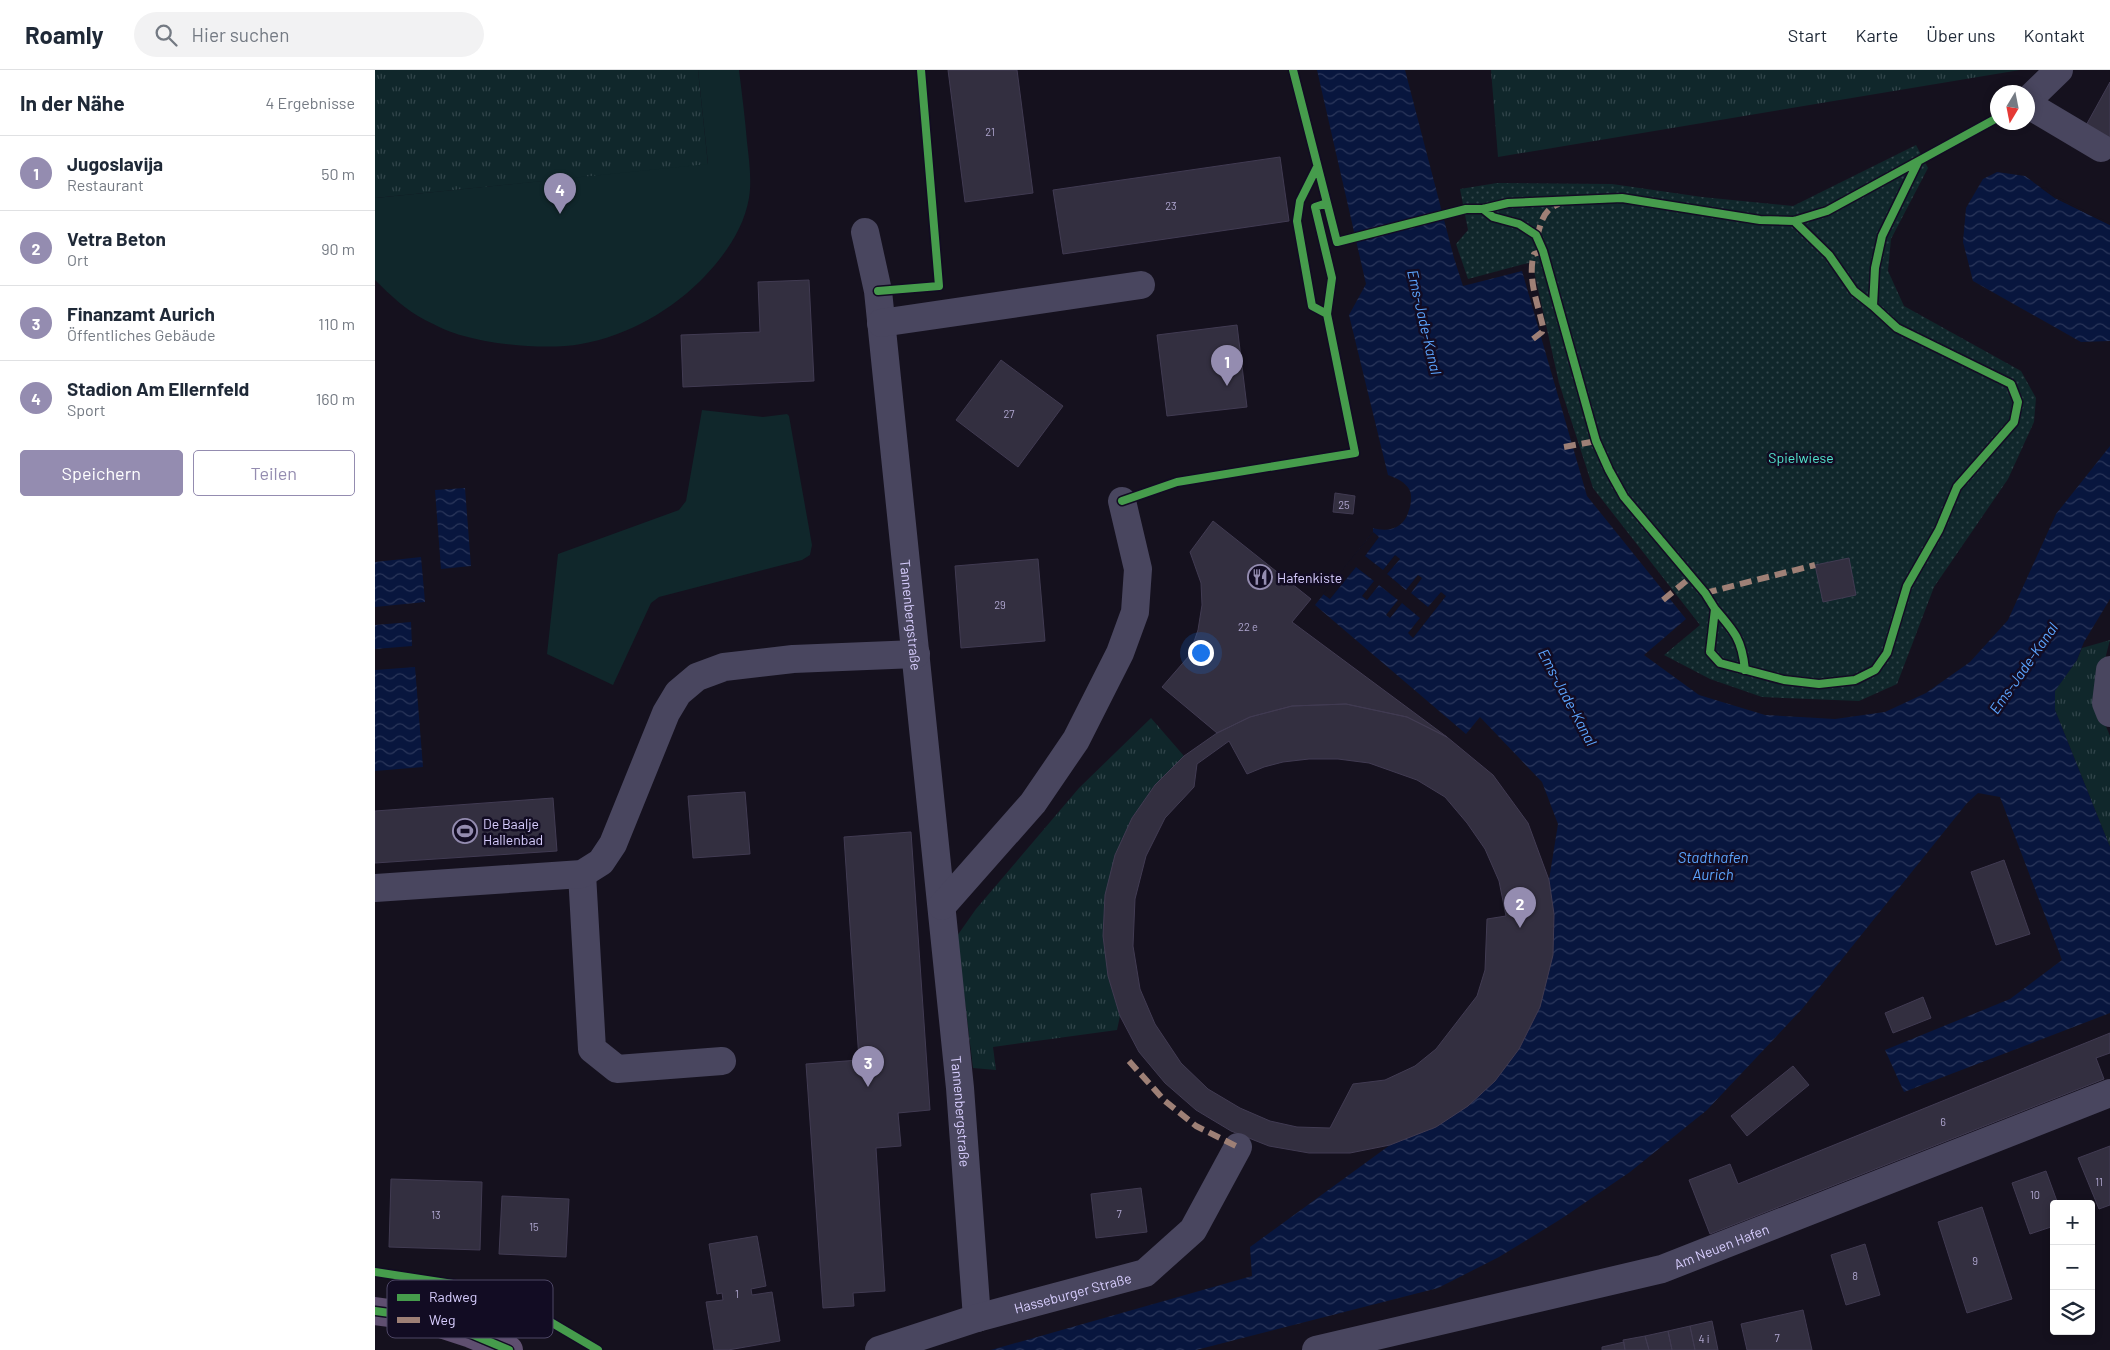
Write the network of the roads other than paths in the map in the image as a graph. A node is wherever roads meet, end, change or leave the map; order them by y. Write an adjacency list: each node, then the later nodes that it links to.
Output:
1 (2059, 70): 2 (street)
2 (2035, 94)
3 (2035, 107): 4 (street)
4 (2101, 148)
5 (865, 232): 7 (street, Tannenbergstraße)
6 (1141, 284): 7 (street)
7 (881, 324): 9 (street, Tannenbergstraße)
8 (1122, 501): 14 (street)
9 (916, 654): 12 (street); 14 (street, Tannenbergstraße)
10 (2110, 670): 11 (street)
11 (2110, 713)
12 (582, 874): 13 (street); 15 (street)
13 (375, 888)
14 (942, 906): 18 (street, Tannenbergstraße)
15 (722, 1061)
16 (2110, 1093): 22 (street, Am Neuen Hafen)
17 (1238, 1147): 18 (street, Hasseburger Straße)
18 (977, 1318): 21 (street, Hasseburger Straße)
19 (480, 1338): 20 (main road)
20 (509, 1350)
21 (879, 1350)
22 (1316, 1350)

